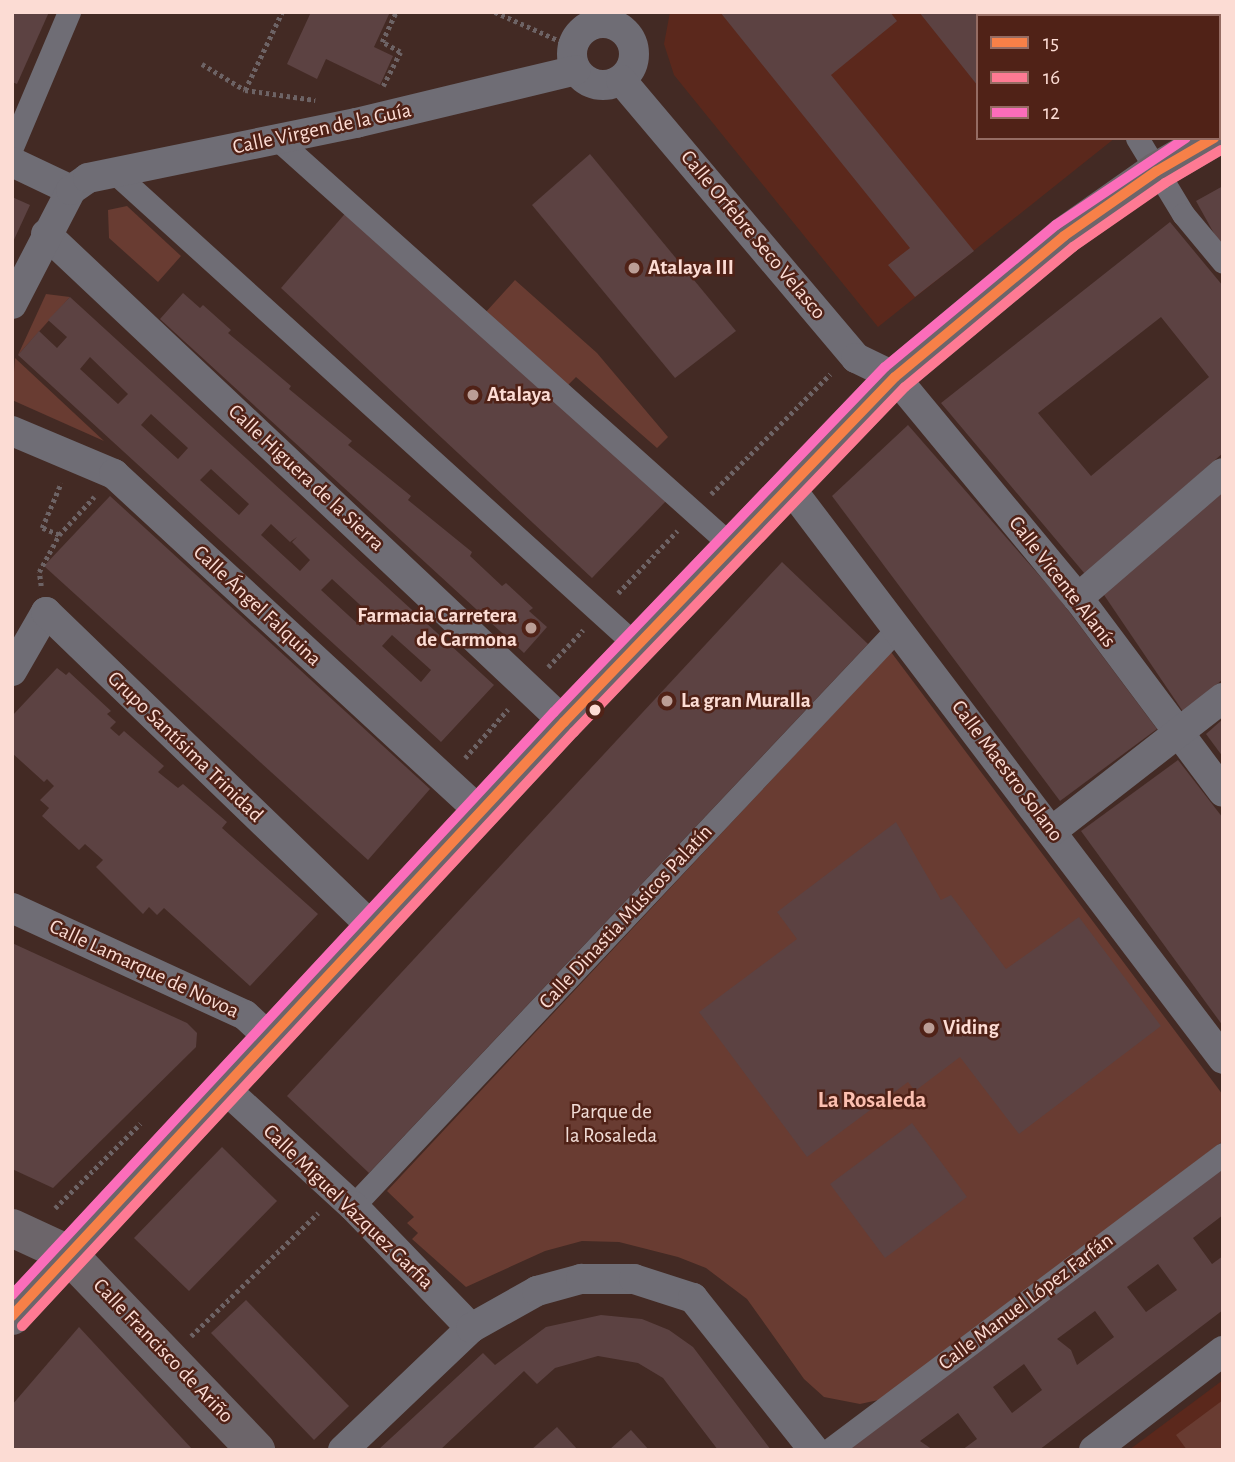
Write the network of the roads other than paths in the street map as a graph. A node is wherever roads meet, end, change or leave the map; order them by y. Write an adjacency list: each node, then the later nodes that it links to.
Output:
1 (69, 12): 8 (street)
2 (618, 19): 3 (street); 4 (street)
3 (574, 58): 4 (street); 5 (street, Calle Virgen de la Guía)
4 (621, 80): 16 (street, Calle Orfebre Seco Velasco)
5 (277, 139): 11 (street, Calle Virgen de la Guía); 20 (street)
6 (1138, 140): 10 (street)
7 (1211, 140): 10 (main road)
8 (12, 147)
9 (12, 162): 12 (street)
10 (1157, 171): 14 (street); 16 (main road)
11 (114, 172): 12 (street, Calle Virgen de la Guía); 23 (street)
12 (71, 190): 13 (street)
13 (46, 234): 15 (street); 26 (street, Calle Higuera de la Sierra)
14 (1223, 262)
15 (12, 304)
16 (895, 377): 19 (main road); 21 (street, Calle Vicente Alanís)
17 (12, 431): 29 (street, Calle Ángel Falquina)
18 (1223, 473): 21 (street)
19 (788, 485): 20 (main road); 22 (street, Calle Maestro Solano)
20 (733, 547): 23 (main road)
21 (1078, 598): 27 (street, Calle Vicente Alanís)
22 (899, 627): 30 (street, Calle Maestro Solano); 37 (street, Calle Dinastia Músicos Palatín)
23 (637, 646): 26 (main road)
24 (12, 671): 32 (street, Grupo Santísima Trinidad)
25 (1223, 698): 27 (street)
26 (564, 722): 29 (main road)
27 (1179, 736): 28 (street, Calle Vicente Alanís); 30 (street)
28 (1223, 792)
29 (481, 813): 32 (main road)
30 (1052, 831): 34 (street, Calle Maestro Solano)
31 (12, 908): 33 (street, Calle Lamarque de Novoa)
32 (373, 928): 33 (main road)
33 (270, 1038): 35 (main road)
34 (1223, 1059)
35 (223, 1087): 37 (street, Calle Miguel Vazquez Garfia); 39 (main road)
36 (1223, 1154): 46 (street, Calle Manuel López Farfán)
37 (346, 1200): 41 (street, Calle Miguel Vazquez Garfia)
38 (12, 1228): 39 (main road)
39 (68, 1254): 40 (main road); 43 (main road, Calle Francisco de Ariño)
40 (12, 1316)
41 (471, 1328): 44 (street); 45 (street)
42 (1223, 1351): 47 (street)
43 (256, 1450)
44 (343, 1450)
45 (814, 1450)
46 (829, 1450)
47 (1094, 1450)

